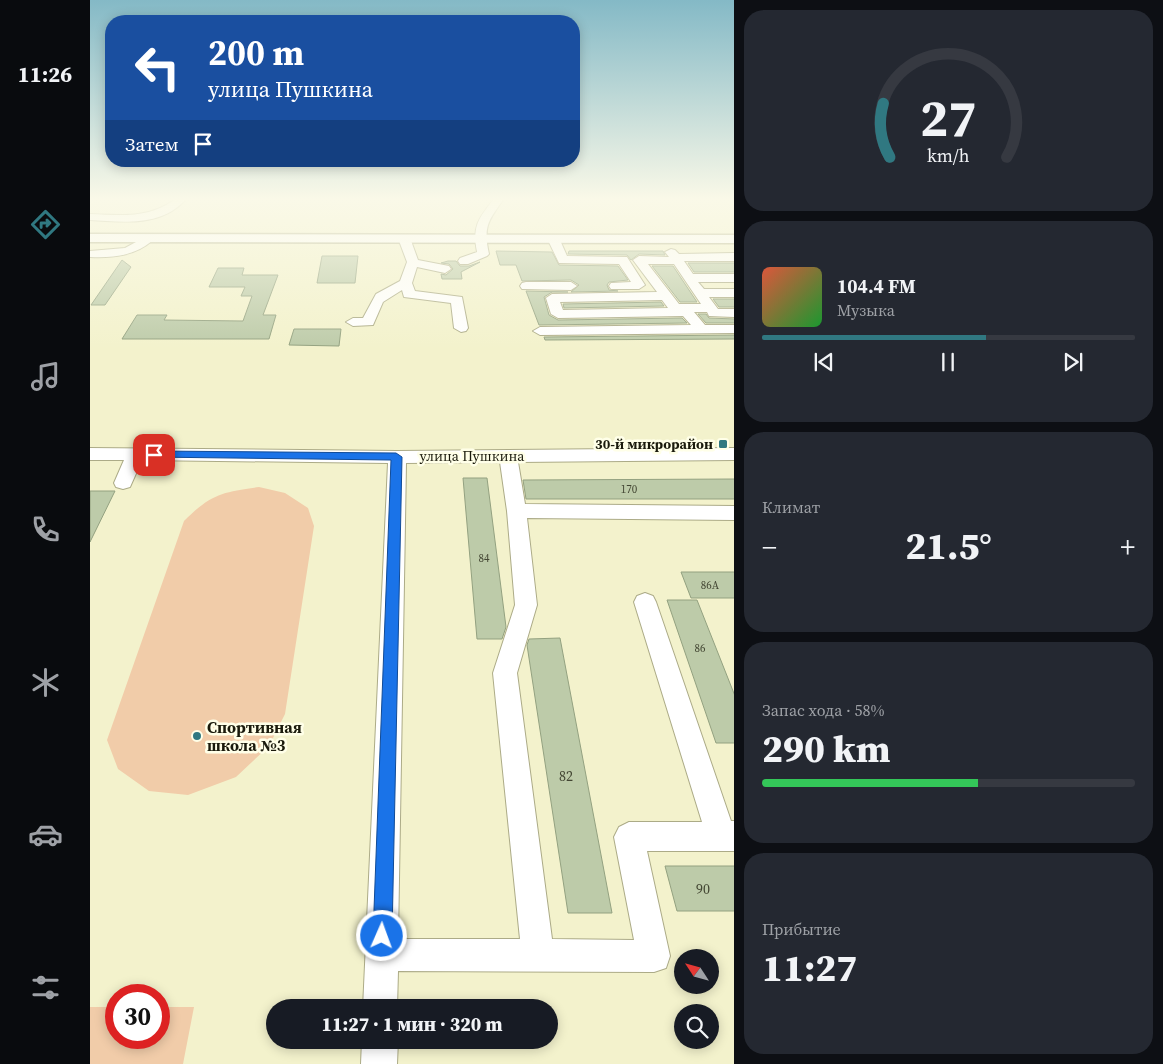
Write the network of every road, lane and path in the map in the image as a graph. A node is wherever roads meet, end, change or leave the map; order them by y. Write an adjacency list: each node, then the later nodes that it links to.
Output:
1 (133, 250): 5 (street)
2 (408, 250): 10 (street)
3 (482, 250): 10 (street)
4 (558, 250): 8 (street)
5 (90, 254)
6 (734, 257): 7 (street)
7 (676, 259): 9 (street); 11 (street); 12 (street)
8 (623, 260): 9 (street); 15 (street)
9 (639, 260): 18 (street)
10 (413, 262): 14 (street)
11 (734, 265)
12 (689, 278): 13 (street); 16 (street)
13 (734, 278)
14 (406, 283): 22 (street); 23 (street)
15 (526, 286)
16 (701, 293): 17 (street); 19 (street)
17 (734, 293)
18 (664, 296): 20 (street); 20 (street)
19 (709, 308): 20 (street); 21 (street)
20 (676, 310): 24 (street)
21 (734, 313)
22 (354, 322)
23 (461, 328)
24 (701, 328): 25 (street); 26 (street)
25 (734, 329)
26 (540, 331)
27 (90, 454): 28 (street, улица Пушкина)
28 (135, 454): 31 (street, улица Пушкина); 32 (street)
29 (734, 454): 30 (street, улица Пушкина)
30 (508, 456): 31 (street, улица Пушкина); 33 (street)
31 (396, 457): 37 (street)
32 (123, 483)
33 (517, 511): 34 (street); 38 (street)
34 (734, 513)
35 (646, 602): 36 (street)
36 (728, 836): 38 (street)
37 (382, 955): 38 (street); 39 (street)
38 (538, 957)
39 (380, 999)
40 (380, 1049): 41 (street)
41 (379, 1064)

